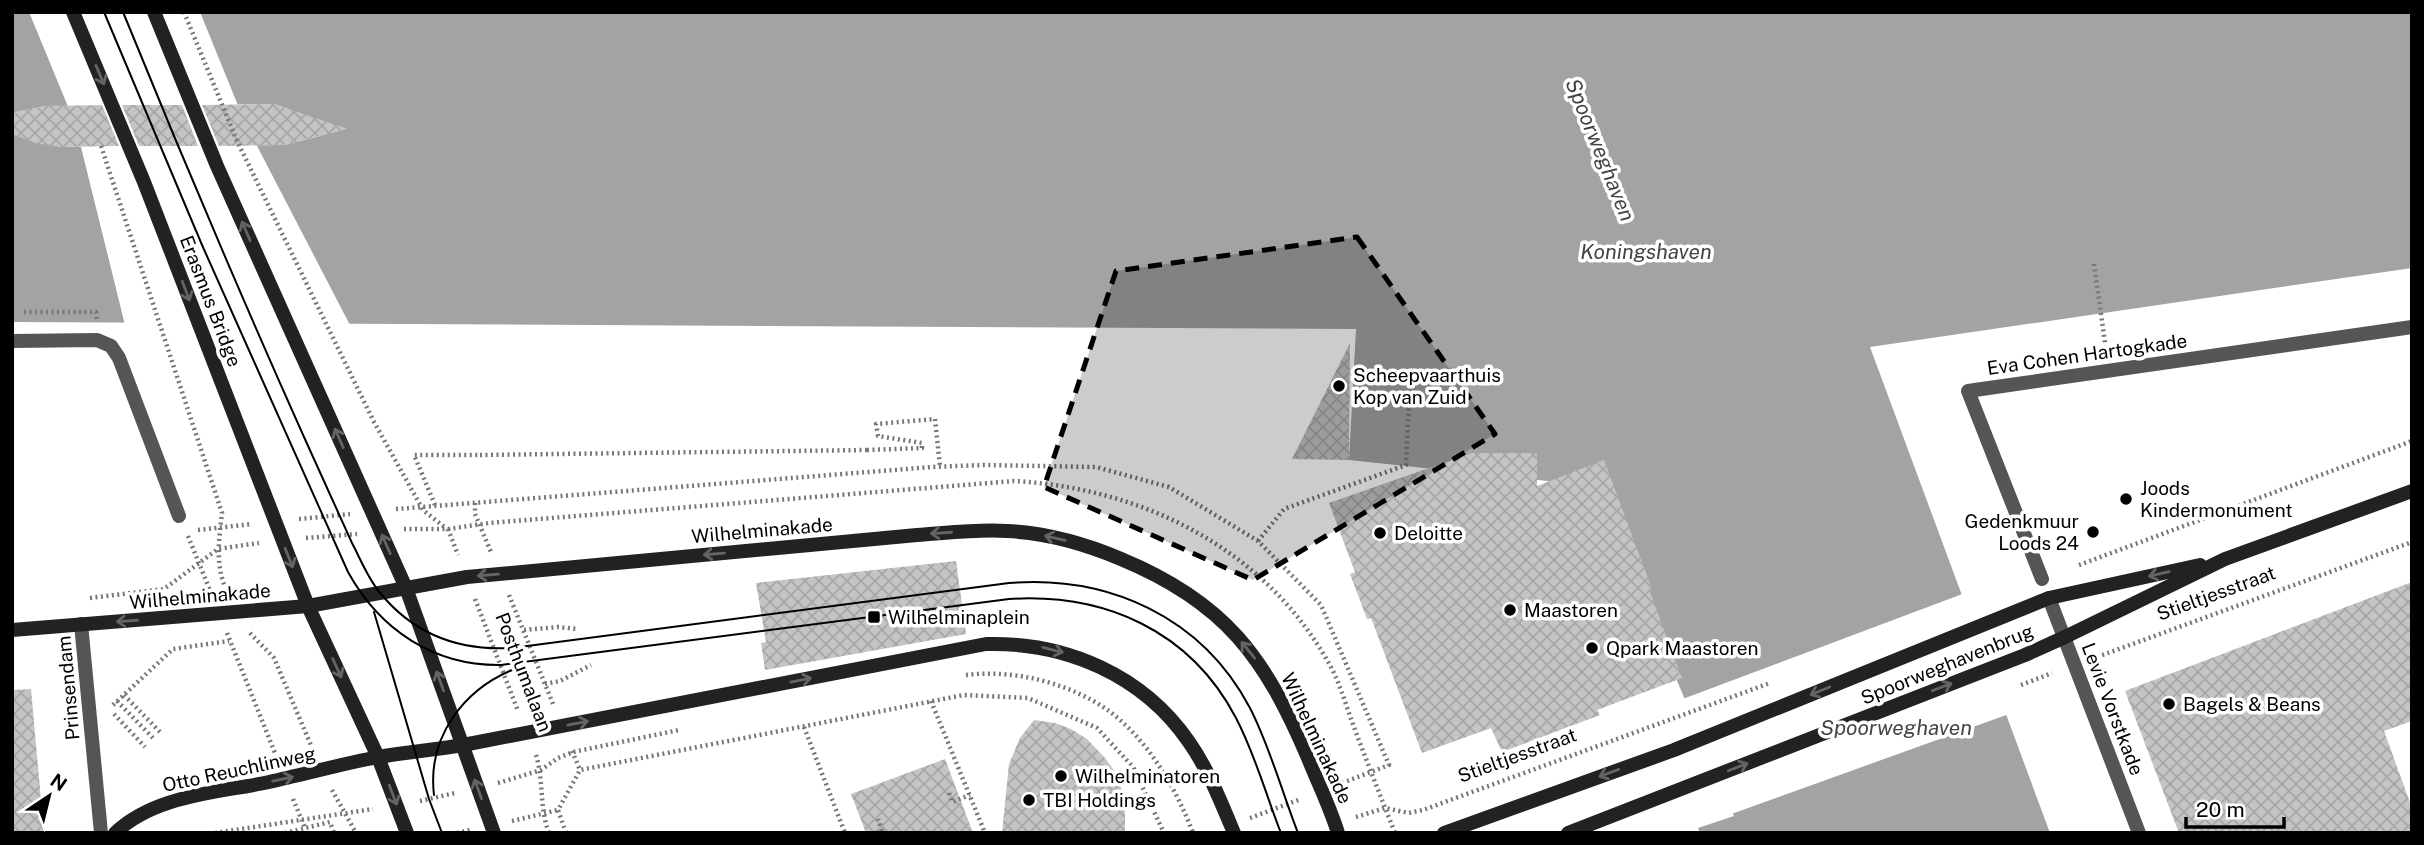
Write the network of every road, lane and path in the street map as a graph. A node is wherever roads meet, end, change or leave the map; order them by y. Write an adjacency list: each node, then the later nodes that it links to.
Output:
1 (73, 12): 22 (main road, Erasmus Bridge, one-way to 22)
2 (154, 12): 21 (main road, one-way to 2)
3 (184, 12): 20 (path)
4 (98, 137): 25 (path)
5 (2094, 264): 10 (path)
6 (24, 312): 7 (path)
7 (97, 322)
8 (2412, 327): 30 (street, Eva Cohen Hartogkade)
9 (12, 341): 19 (street)
10 (2106, 355)
11 (1394, 399): 12 (path)
12 (1409, 400): 13 (path); 23 (path)
13 (1422, 401)
14 (2412, 441): 30 (path)
15 (940, 467): 18 (path, bridge)
16 (2412, 491): 26 (main road, Stieltjesstraat)
17 (475, 503): 28 (path)
18 (435, 505)
19 (179, 516)
20 (448, 529): 21 (path, Wilhelminakade); 29 (path, Posthumalaan)
21 (380, 531): 22 (path, Wilhelminakade); 31 (main road, one-way to 21)
22 (282, 540): 25 (path, Wilhelminakade); 34 (main road, Erasmus Bridge, one-way to 34)
23 (1258, 541)
24 (2412, 542): 44 (path, Stieltjesstraat)
25 (218, 549): 27 (path, Wilhelminakade); 35 (path)
26 (2225, 559): 32 (main road, Stieltjesstraat, one-way to 32); 41 (main road, Stieltjesstraat)
27 (199, 563): 33 (path, Wilhelminakade); 36 (path)
28 (500, 574): 29 (main road, Wilhelminakade, one-way to 29); 40 (path); 90 (main road, Wilhelminakade, one-way to 28)
29 (467, 577): 31 (main road, Wilhelminakade); 55 (path, Posthumalaan)
30 (2042, 579)
31 (406, 588): 34 (main road, Wilhelminakade); 58 (main road, one-way to 31)
32 (2049, 598): 41 (street, Levie Vorstkade); 92 (main road, Spoorweghavenbrug, one-way to 92)
33 (87, 599)
34 (308, 606): 35 (main road, Wilhelminakade); 61 (main road, one-way to 61)
35 (237, 612): 36 (main road, Wilhelminakade); 64 (path)
36 (219, 615): 37 (main road, Wilhelminakade, one-way to 37); 42 (path)
37 (81, 624): 39 (main road, Wilhelminakade); 74 (street, Prinsendam)
38 (577, 629): 40 (path)
39 (12, 630)
40 (524, 630): 47 (path)
41 (2066, 637): 44 (street, Levie Vorstkade); 93 (main road, Spoorweghavenbrug, one-way to 41)
42 (229, 641): 49 (path); 65 (path)
43 (591, 665): 47 (path)
44 (2074, 665): 46 (path, Stieltjesstraat); 94 (street, Levie Vorstkade)
45 (959, 675): 88 (path)
46 (2034, 680)
47 (545, 684): 52 (path)
48 (1767, 684): 91 (path, Stieltjesstraat)
49 (124, 695): 50 (path); 56 (path)
50 (117, 701): 57 (path); 59 (path)
51 (932, 701): 53 (path); 68 (path); 87 (path)
52 (562, 726): 55 (main road); 60 (path); 89 (main road, one-way to 89)
53 (804, 727): 63 (path); 84 (path)
54 (690, 728): 60 (path)
55 (526, 732): 58 (main road); 62 (path, Posthumalaan)
56 (162, 734)
57 (155, 740)
58 (463, 745): 61 (main road); 66 (main road)
59 (145, 747)
60 (573, 751): 62 (path); 63 (path)
61 (378, 757): 64 (main road, Otto Reuchlinweg); 69 (main road, one-way to 69)
62 (541, 770): 66 (path); 82 (path, Posthumalaan)
63 (580, 770): 83 (path)
64 (322, 771): 65 (main road, Otto Reuchlinweg); 70 (path)
65 (285, 779): 71 (path); 75 (main road, Otto Reuchlinweg, one-way to 65)
66 (477, 789): 69 (path); 81 (main road, one-way to 66)
67 (949, 793): 68 (path)
68 (970, 795): 86 (path)
69 (397, 806): 70 (path); 80 (main road)
70 (345, 813): 71 (path); 79 (path)
71 (301, 819): 73 (path); 76 (path)
72 (878, 819): 85 (path)
73 (305, 828): 77 (path); 78 (path)
74 (101, 833)
75 (115, 833)
76 (215, 833)
77 (285, 833)
78 (334, 833)
79 (356, 833)
80 (407, 833)
81 (494, 833)
82 (549, 833)
83 (566, 833)
84 (845, 833)
85 (877, 833)
86 (985, 833)
87 (1164, 833)
88 (1194, 833)
89 (1234, 833)
90 (1338, 833)
91 (1395, 833)
92 (1444, 833)
93 (1567, 833)
94 (2139, 833)

